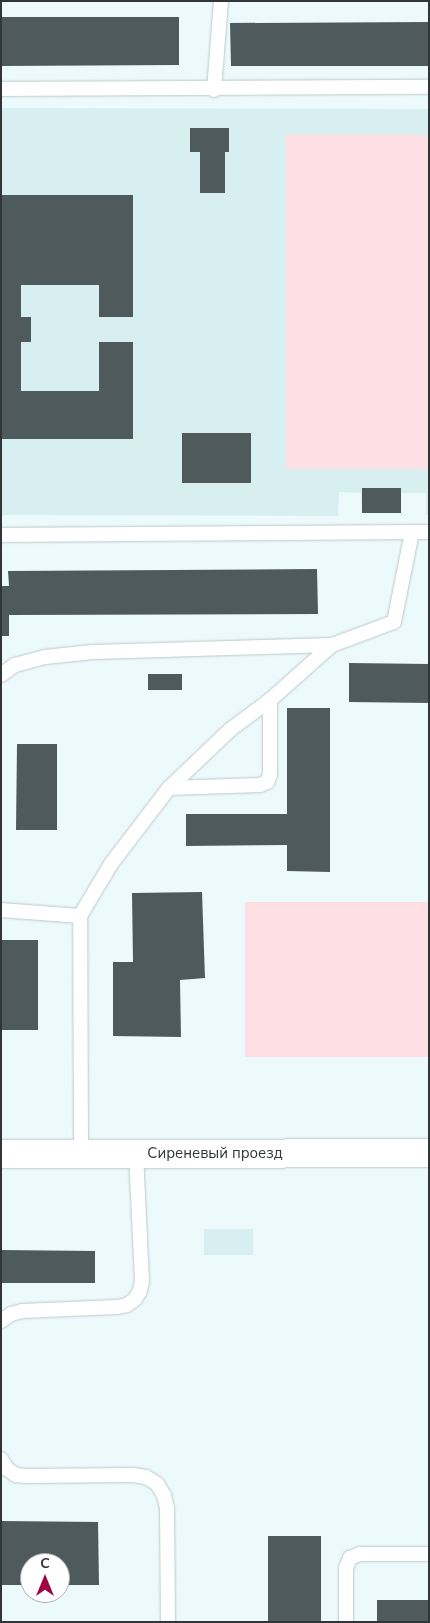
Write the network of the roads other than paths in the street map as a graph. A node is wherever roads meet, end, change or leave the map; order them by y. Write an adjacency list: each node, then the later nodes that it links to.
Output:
1 (221, 1): 4 (lane)
2 (429, 87): 4 (lane)
3 (1, 89): 4 (lane)
4 (214, 90)
5 (412, 532): 6 (lane); 7 (lane); 8 (lane)
6 (429, 532)
7 (1, 536)
8 (332, 645): 9 (lane); 10 (lane)
9 (1, 675)
10 (270, 700): 11 (lane); 11 (lane)
11 (169, 788): 13 (lane)
12 (1, 910): 13 (lane)
13 (80, 916): 16 (lane)
14 (429, 1153): 17 (street, Сиреневый проезд)
15 (1, 1154): 16 (street, Сиреневый проезд)
16 (81, 1154): 17 (street, Сиреневый проезд)
17 (136, 1154): 18 (lane)
18 (1, 1321)
19 (1, 1459): 21 (lane)
20 (429, 1554): 22 (lane)
21 (168, 1622)
22 (346, 1622)

